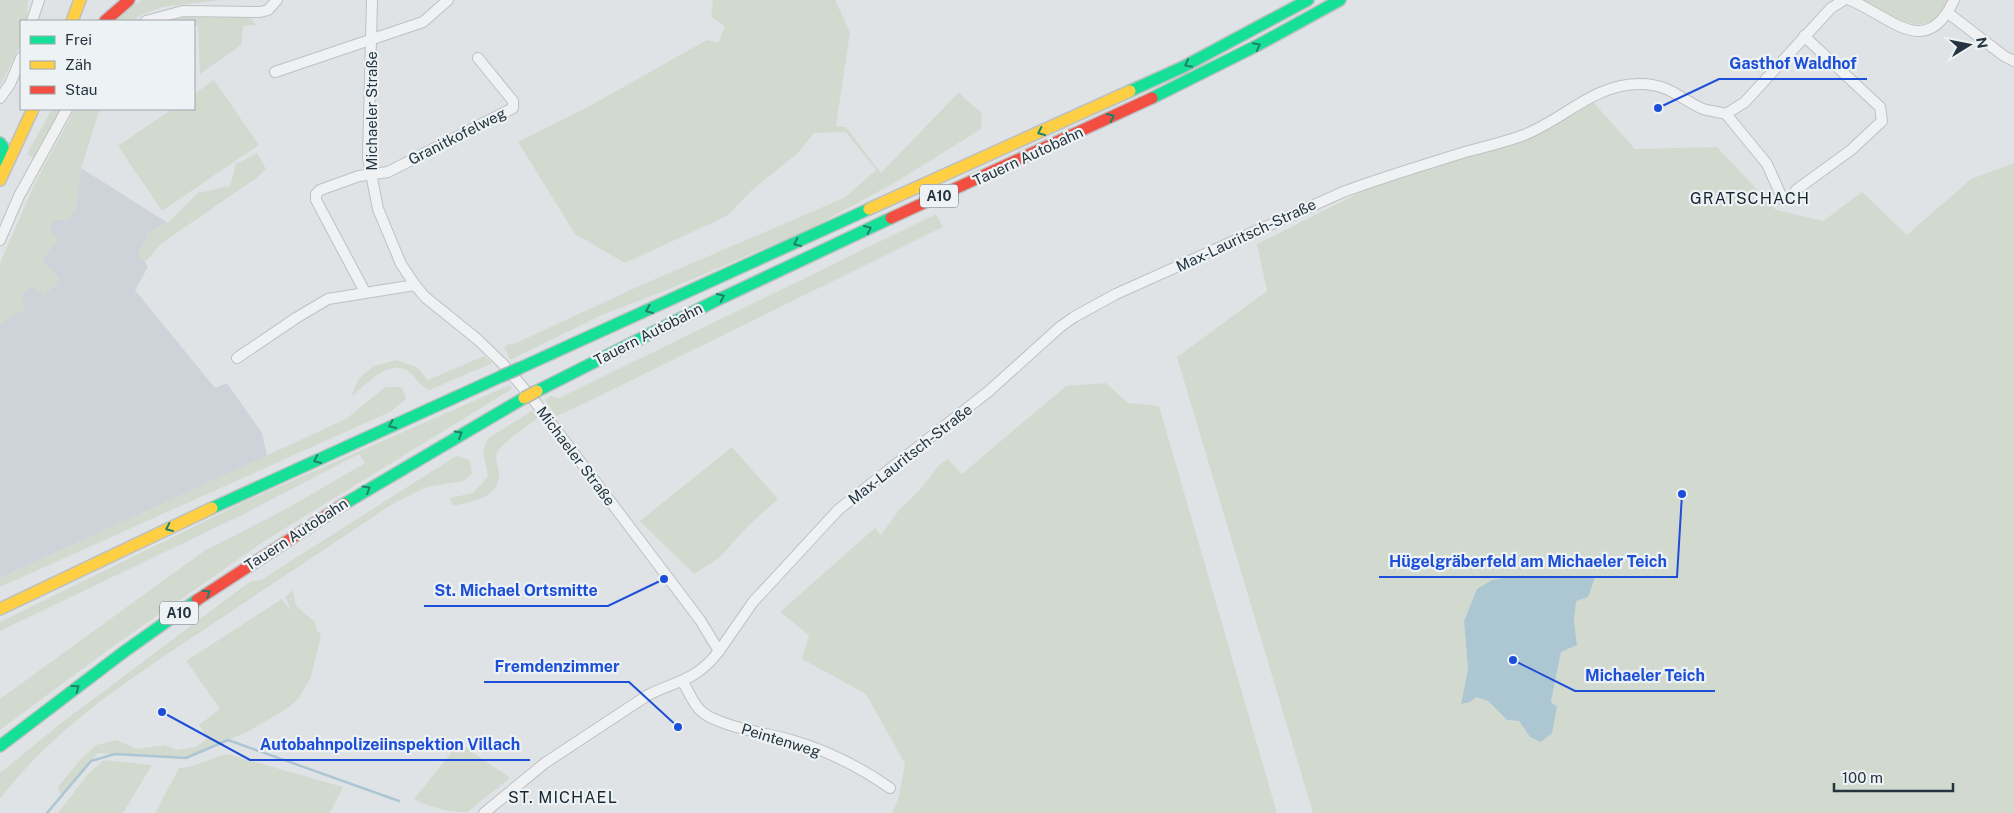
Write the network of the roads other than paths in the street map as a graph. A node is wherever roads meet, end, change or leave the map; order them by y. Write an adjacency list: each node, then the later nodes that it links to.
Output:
1 (32, 0): 14 (street)
2 (39, 0): 15 (street)
3 (80, 0): 16 (main road)
4 (129, 0): 17 (main road)
5 (277, 0): 18 (street)
6 (372, 0): 20 (street, Michaeler Straße)
7 (448, 0): 20 (street)
8 (1308, 0): 39 (main road, Tauern Autobahn / A10, one-way to 39, bridge)
9 (1340, 0): 44 (main road, Tauern Autobahn / A10, one-way to 9, bridge)
10 (1844, 0): 19 (street)
11 (1850, 0): 13 (street)
12 (1954, 0): 13 (street)
13 (1948, 13): 23 (street)
14 (32, 20)
15 (32, 20)
16 (72, 20)
17 (106, 20)
18 (150, 20)
19 (1804, 36): 28 (street); 33 (street)
20 (370, 40): 24 (street); 31 (street, Michaeler Straße)
21 (478, 58): 31 (street, Granitkofelweg)
22 (20, 60): 25 (street)
23 (2014, 61)
24 (275, 72)
25 (0, 98)
26 (33, 110): 30 (main road)
27 (66, 110): 35 (street)
28 (1726, 114): 34 (street); 42 (street, Max-Lauritsch-Straße)
29 (0, 143): 30 (main road)
30 (6, 166): 32 (main road)
31 (371, 174): 36 (street, Michaeler Straße); 37 (street)
32 (0, 180)
33 (1796, 190)
34 (1783, 200)
35 (0, 240)
36 (414, 285): 37 (street); 42 (street, Michaeler Straße)
37 (365, 292): 38 (street)
38 (237, 358)
39 (72, 574): 40 (main road); 41 (main road, Tauern Autobahn / A10)
40 (0, 598)
41 (0, 609)
42 (719, 651): 43 (street)
43 (683, 682): 47 (street, Peintenweg); 48 (street)
44 (36, 717): 45 (main road, Tauern Autobahn / A10); 46 (main road)
45 (0, 746)
46 (0, 758)
47 (890, 788)
48 (484, 813)

